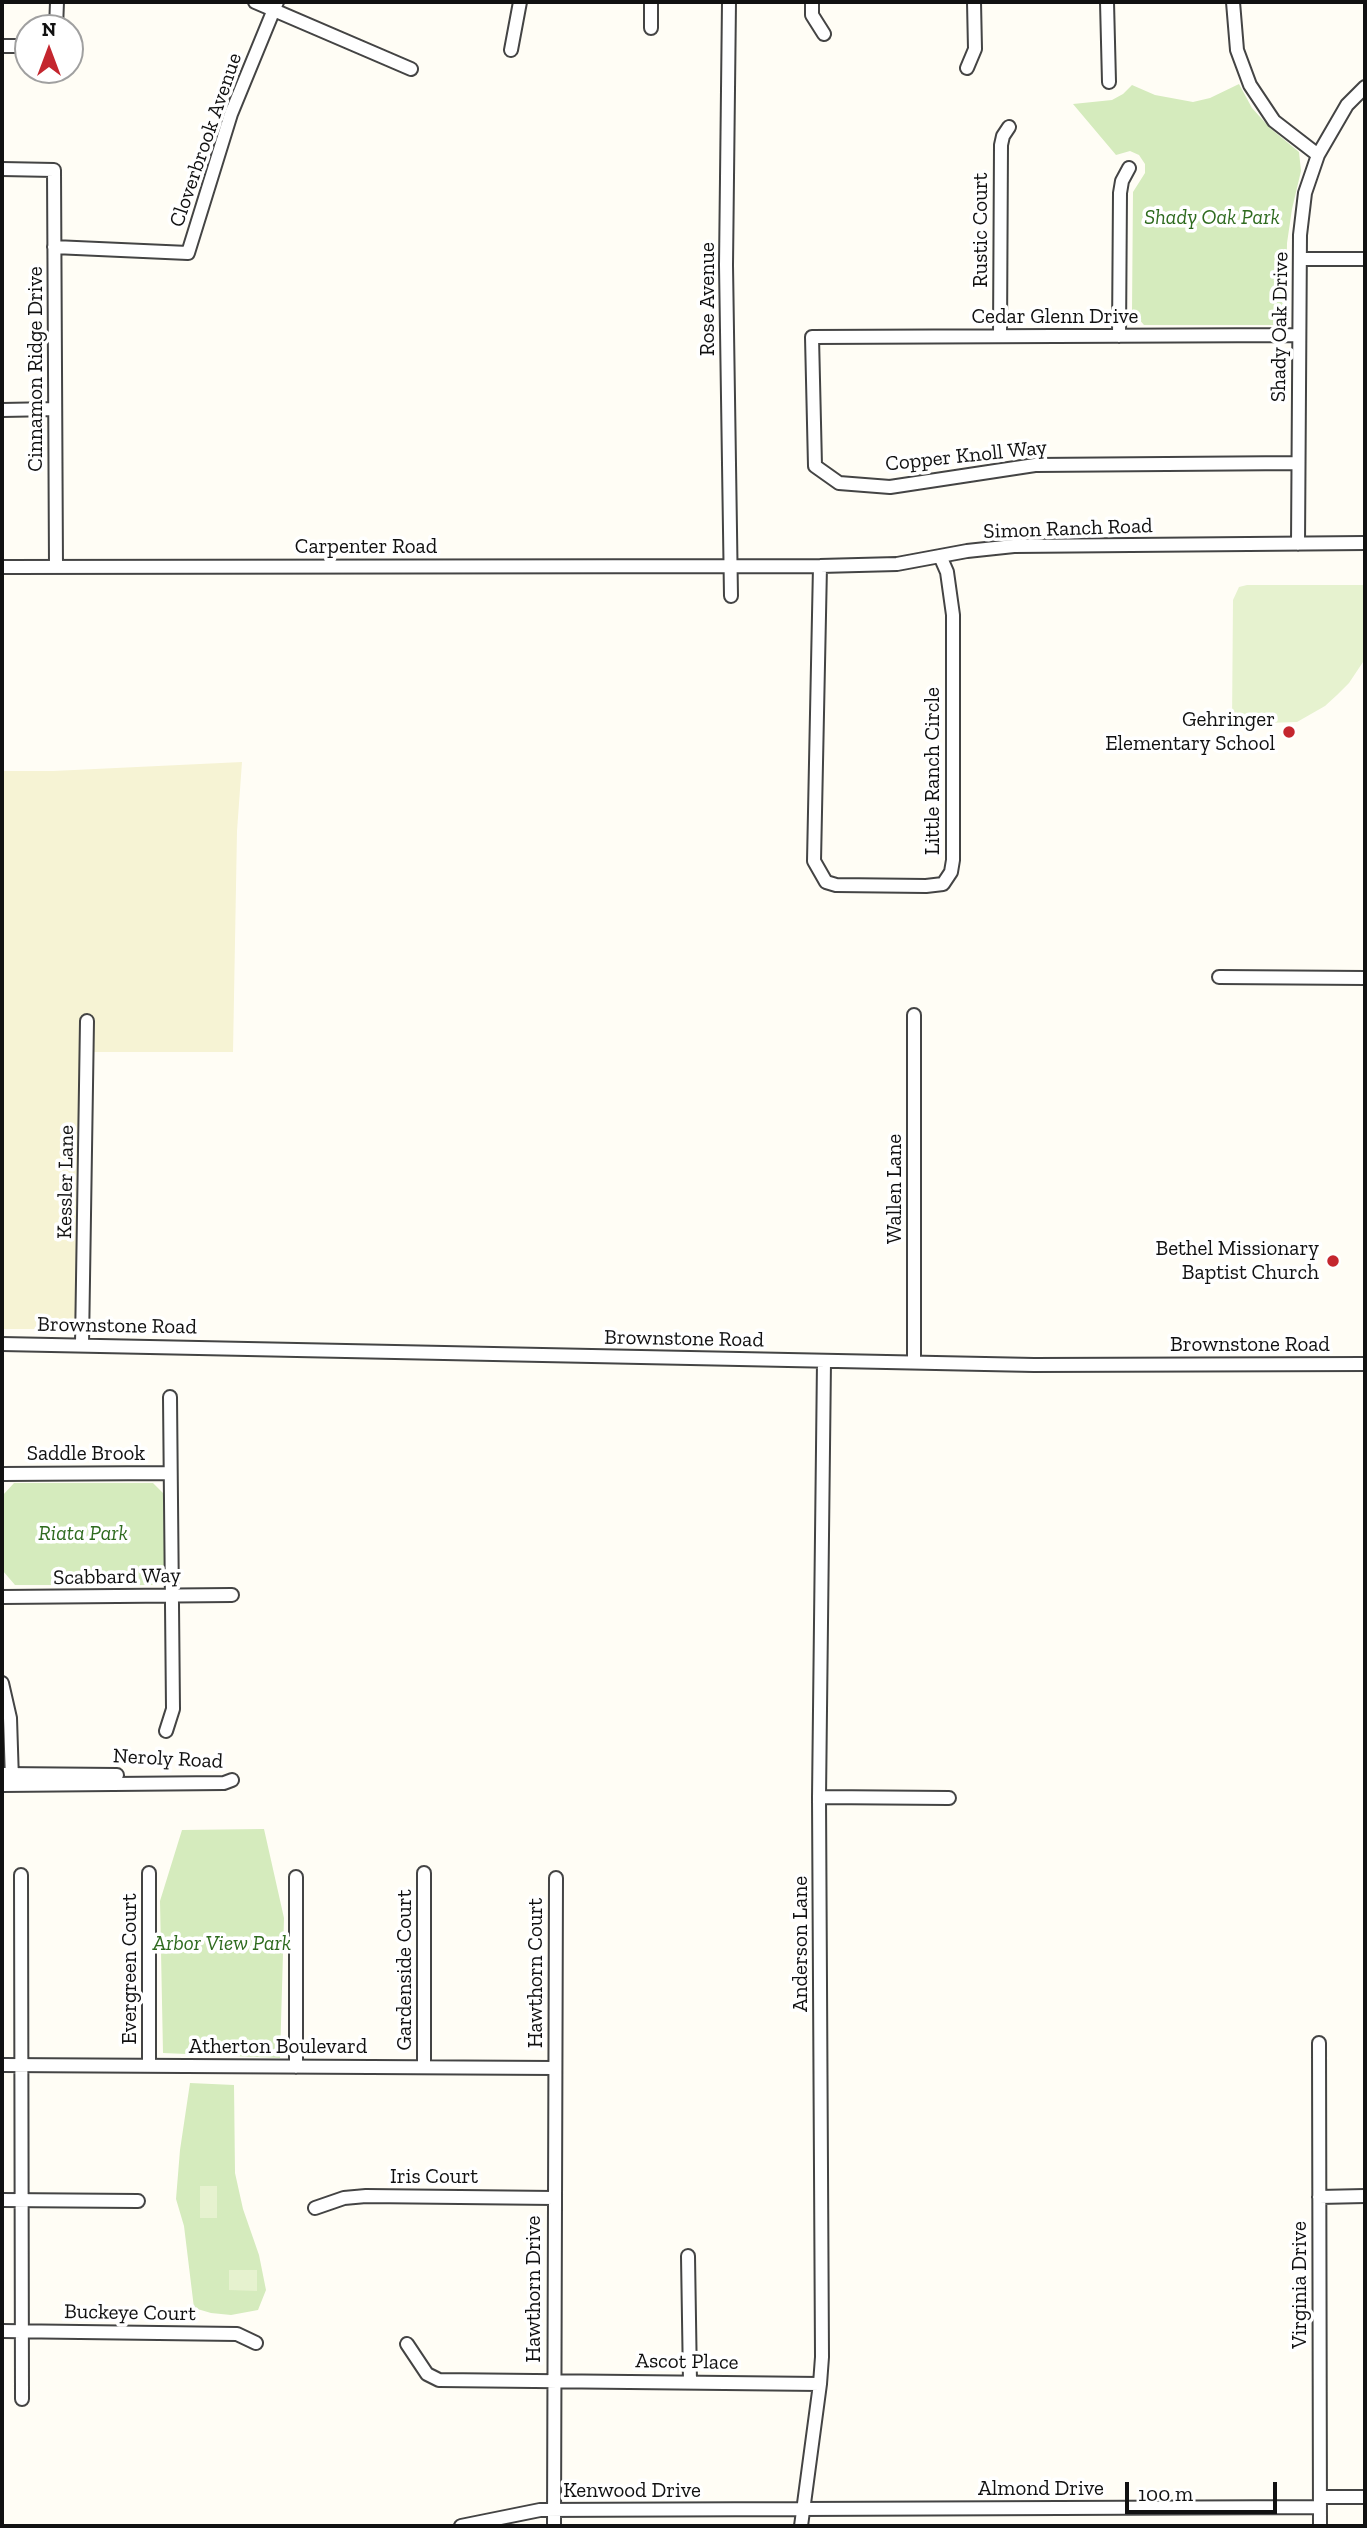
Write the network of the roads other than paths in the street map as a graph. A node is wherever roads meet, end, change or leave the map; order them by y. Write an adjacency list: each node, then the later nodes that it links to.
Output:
1 (255, 2): 9 (street)
2 (520, 2): 12 (street)
3 (651, 2): 10 (street)
4 (729, 2): 34 (street, Rose Avenue)
5 (812, 2): 11 (street)
6 (974, 2): 13 (street)
7 (1107, 2): 15 (street)
8 (1234, 2): 18 (street)
9 (276, 6): 14 (street); 21 (street, Cloverbrook Avenue)
10 (651, 28)
11 (824, 34)
12 (511, 50)
13 (967, 68)
14 (411, 69)
15 (1109, 82)
16 (1365, 87): 18 (street, Shady Oak Drive)
17 (1009, 127): 25 (street, Rustic Court)
18 (1318, 155): 22 (street, Shady Oak Drive)
19 (1129, 168): 26 (street)
20 (2, 169): 21 (street, Cinnamon Ridge Drive)
21 (54, 247): 28 (street, Cinnamon Ridge Drive)
22 (1300, 259): 23 (street); 24 (street, Shady Oak Drive)
23 (1365, 259)
24 (1298, 335): 26 (street, Cedar Glenn Drive); 30 (street, Shady Oak Drive)
25 (1000, 336): 26 (street, Cedar Glenn Drive); 27 (street, Cedar Glenn Drive)
26 (1119, 336)
27 (812, 337): 30 (street, Copper Knoll Way)
28 (55, 409): 29 (street); 37 (street, Cinnamon Ridge Drive)
29 (2, 410)
30 (1298, 463): 32 (street, Shady Oak Drive)
31 (1365, 543): 32 (street, Simon Ranch Road)
32 (1298, 544): 33 (street, Simon Ranch Road)
33 (940, 556): 35 (street, Simon Ranch Road); 35 (street, Little Ranch Circle)
34 (730, 566): 35 (street, Simon Ranch Road); 37 (street, Carpenter Road); 38 (street, Rose Avenue)
35 (820, 566)
36 (2, 567): 37 (street, Carpenter Road)
37 (57, 567)
38 (731, 596)
39 (1219, 977): 40 (street)
40 (1365, 978)
41 (914, 1015): 46 (street, Wallen Lane)
42 (87, 1021): 44 (street, Kessler Lane)
43 (2, 1344): 44 (street, Brownstone Road)
44 (82, 1344): 45 (street, Brownstone Road)
45 (824, 1361): 46 (street, Brownstone Road); 57 (street, Anderson Lane)
46 (914, 1362): 47 (street, Brownstone Road)
47 (1365, 1364)
48 (170, 1397): 49 (street)
49 (170, 1473): 50 (street, Saddle Brook); 51 (street)
50 (2, 1474)
51 (172, 1595): 52 (street, Scabbard Way); 53 (street, Scabbard Way); 55 (street)
52 (232, 1595)
53 (2, 1597)
54 (2, 1683): 56 (street)
55 (166, 1731)
56 (7, 1780): 56 (street, Neroly Road)
57 (819, 1797): 58 (street); 85 (street, Anderson Lane)
58 (949, 1798)
59 (149, 1873): 67 (street, Evergreen Court)
60 (424, 1873): 69 (street, Gardenside Court)
61 (21, 1875): 66 (street)
62 (296, 1877): 68 (street)
63 (556, 1878): 70 (street, Hawthorn Court)
64 (1319, 2043): 72 (street, Virginia Drive)
65 (2, 2065): 66 (street, Atherton Boulevard)
66 (22, 2065): 67 (street, Atherton Boulevard); 75 (street)
67 (149, 2066): 68 (street, Atherton Boulevard)
68 (296, 2067): 69 (street, Atherton Boulevard)
69 (424, 2067): 70 (street, Atherton Boulevard)
70 (555, 2068): 73 (street, Hawthorn Drive)
71 (1365, 2196): 72 (street)
72 (1319, 2197): 88 (street, Virginia Drive)
73 (554, 2198): 77 (street, Iris Court); 83 (street, Hawthorn Drive)
74 (2, 2200): 75 (street)
75 (22, 2200): 76 (street); 80 (street)
76 (138, 2201)
77 (315, 2208)
78 (688, 2256): 84 (street)
79 (2, 2331): 80 (street, Buckeye Court)
80 (22, 2331): 81 (street, Buckeye Court); 86 (street)
81 (256, 2343)
82 (407, 2344): 83 (street, Ascot Place)
83 (553, 2380): 84 (street, Ascot Place); 90 (street, Hawthorn Drive)
84 (690, 2382): 85 (street, Ascot Place)
85 (820, 2384): 89 (street, Anderson Lane)
86 (22, 2399)
87 (1365, 2497): 88 (street, Almond Drive)
88 (1320, 2502): 89 (street, Almond Drive); 94 (street, Virginia Drive)
89 (804, 2509): 90 (street, Kenwood Drive); 93 (street, Anderson Lane)
90 (553, 2510): 91 (street, Kenwood Drive); 92 (street, Hawthorn Drive)
91 (461, 2526)
92 (554, 2526)
93 (801, 2526)
94 (1320, 2526)

